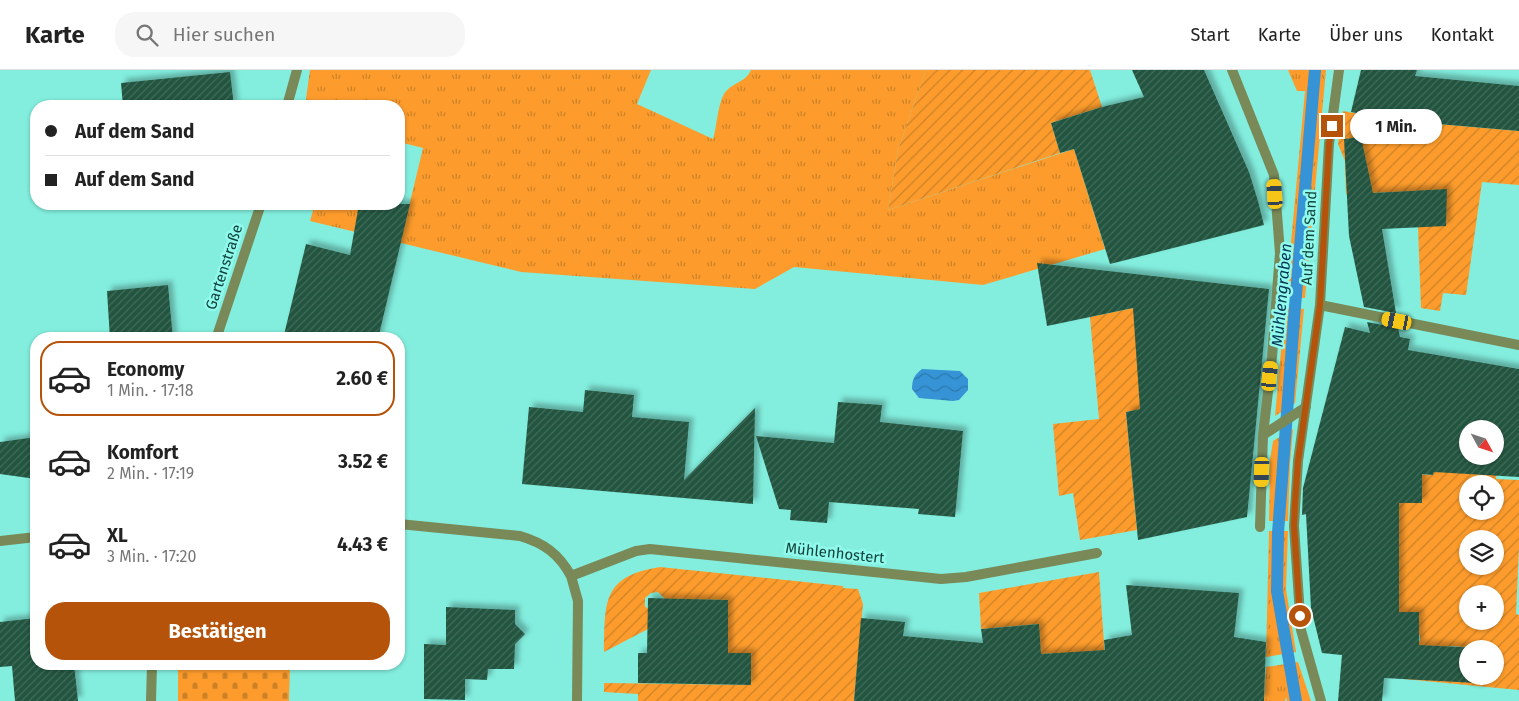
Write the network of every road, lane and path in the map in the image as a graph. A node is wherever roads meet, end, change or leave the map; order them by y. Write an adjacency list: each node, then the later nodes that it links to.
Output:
1 (297, 70): 4 (street)
2 (1232, 70): 10 (street, Auf dem Sand)
3 (1339, 70): 6 (street, Auf dem Sand)
4 (289, 100)
5 (259, 210): 7 (street, Gartenstraße)
6 (1320, 305): 8 (street); 9 (street, Auf dem Sand)
7 (218, 332)
8 (1519, 345)
9 (1306, 407): 10 (street); 20 (street, Auf dem Sand)
10 (1263, 435): 12 (street, Auf dem Sand)
11 (405, 525): 16 (street)
12 (1260, 527)
13 (30, 538): 14 (street)
14 (0, 541)
15 (1097, 553): 16 (street, Mühlenhostert)
16 (571, 576): 19 (street)
17 (152, 670): 18 (street)
18 (151, 701)
19 (577, 701)
20 (1321, 701)

